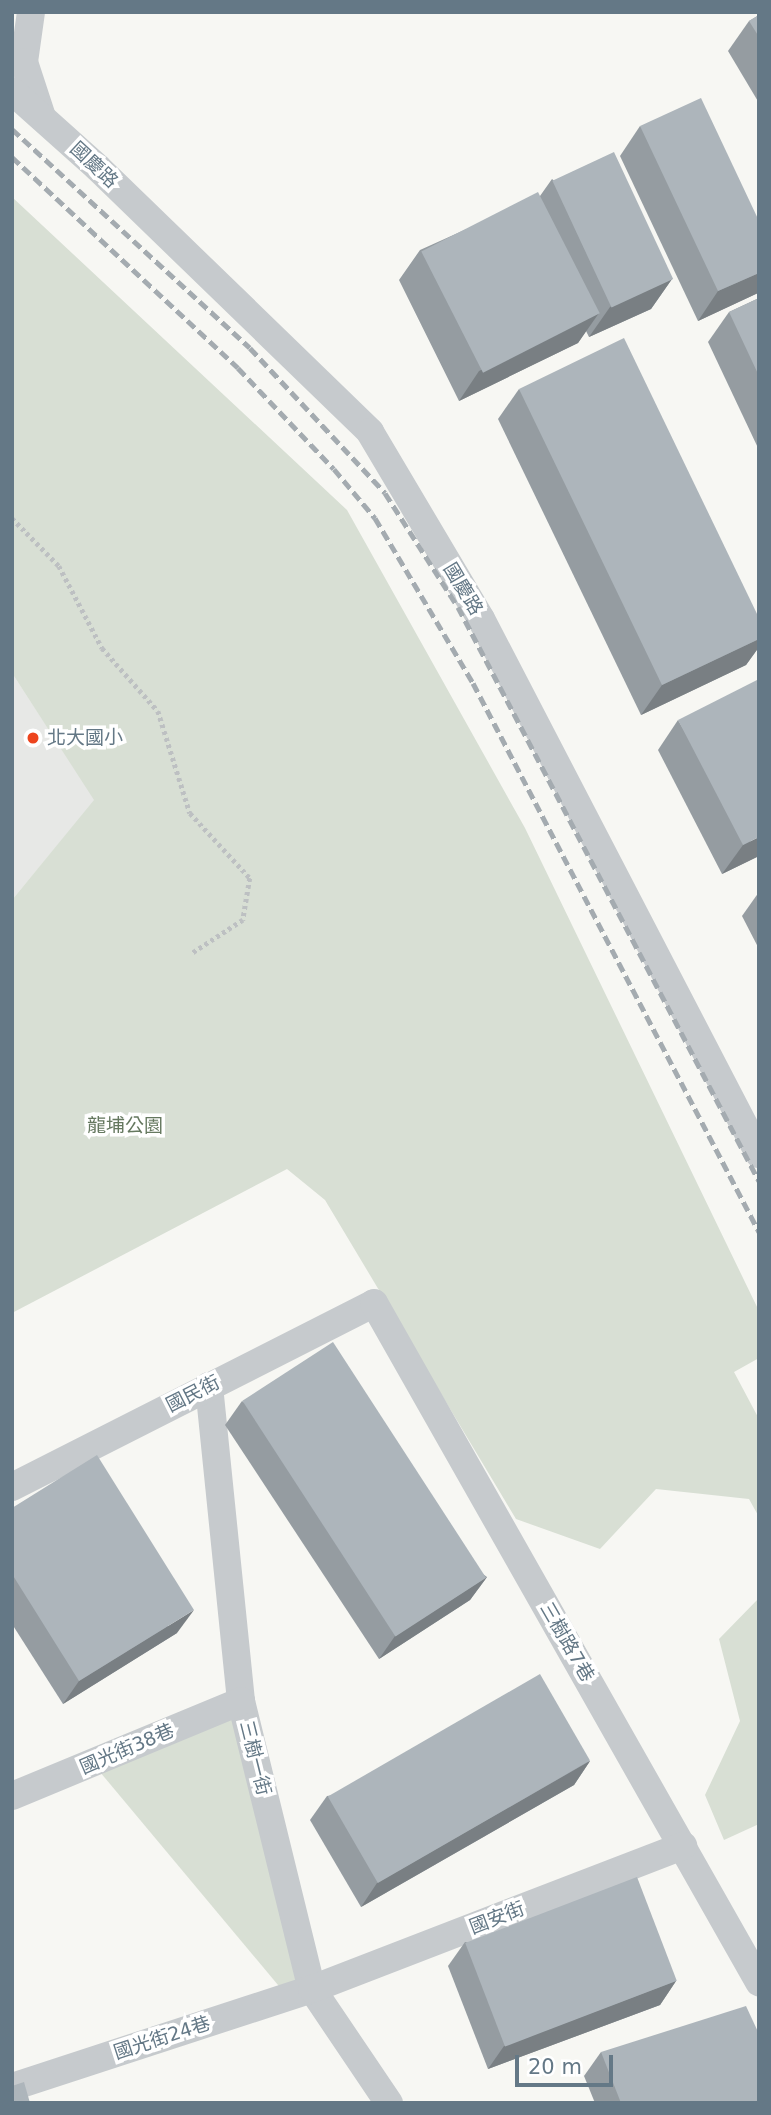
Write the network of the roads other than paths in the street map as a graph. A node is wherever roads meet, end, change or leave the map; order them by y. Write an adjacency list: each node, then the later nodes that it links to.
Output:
1 (31, 12): 3 (street, 國慶路)
2 (12, 91): 3 (street, 國慶路)
3 (42, 117): 4 (street, 國慶路)
4 (759, 1154)
5 (374, 1303): 6 (street, 國民街); 10 (street, 三樹路7巷)
6 (209, 1386): 7 (street, 國民街); 8 (street, 三樹一街)
7 (12, 1487)
8 (241, 1701): 9 (street, 國光街38巷); 12 (street, 三樹一街)
9 (12, 1796)
10 (683, 1846): 11 (street, 三樹路7巷); 12 (street, 國安街)
11 (759, 1982)
12 (312, 1989): 13 (street, 國光街24巷); 15 (street, 三樹一街)
13 (12, 2089): 14 (street)
14 (18, 2103)
15 (389, 2103)

